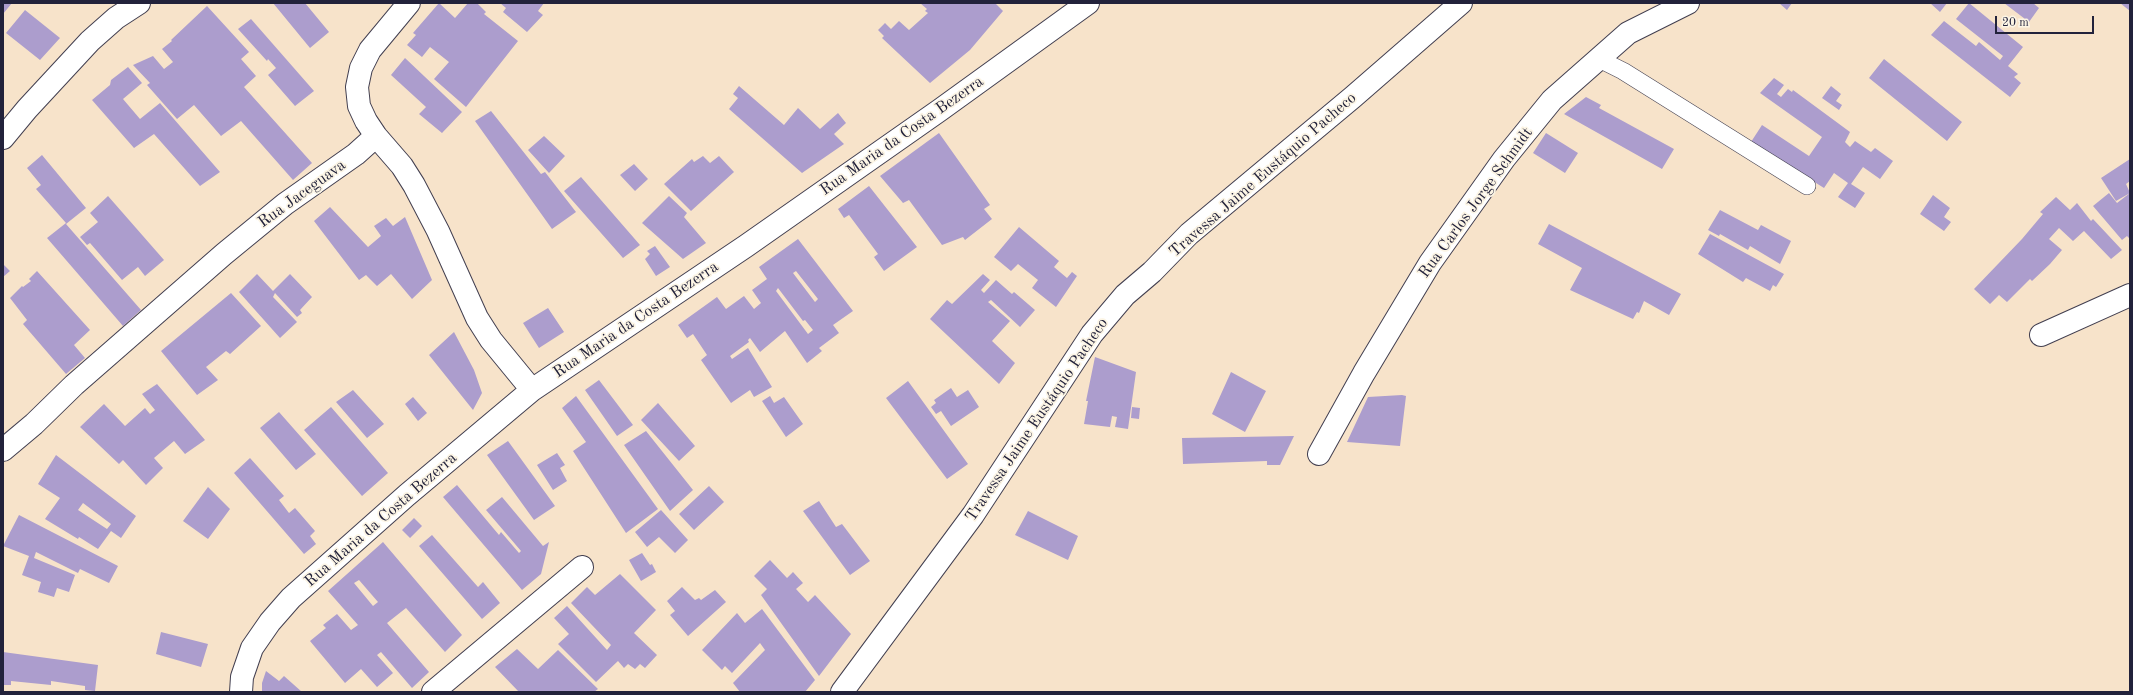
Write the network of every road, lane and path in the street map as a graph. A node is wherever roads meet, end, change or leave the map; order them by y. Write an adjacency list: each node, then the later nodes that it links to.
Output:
1 (139, 3): 9 (street)
2 (408, 3): 8 (street)
3 (1088, 3): 13 (street, Rua Maria da Costa Bezerra)
4 (1461, 3): 19 (street, Travessa Jaime Eustáquio Pacheco)
5 (1688, 3): 6 (street, Rua Carlos Jorge Schmidt)
6 (1654, 10): 7 (street, Rua Carlos Jorge Schmidt)
7 (1597, 58): 10 (lane); 15 (street, Rua Carlos Jorge Schmidt)
8 (376, 136): 13 (street); 14 (street, Rua Jaceguava)
9 (3, 138)
10 (1807, 186)
11 (2130, 295): 12 (street)
12 (2041, 335)
13 (532, 390): 17 (street, Rua Maria da Costa Bezerra)
14 (3, 450)
15 (1319, 454)
16 (582, 568): 18 (street)
17 (242, 692)
18 (433, 692)
19 (842, 692)

